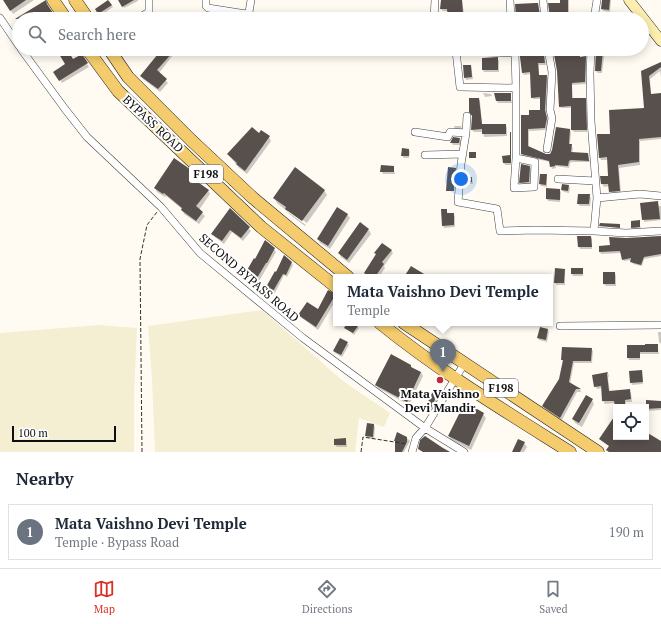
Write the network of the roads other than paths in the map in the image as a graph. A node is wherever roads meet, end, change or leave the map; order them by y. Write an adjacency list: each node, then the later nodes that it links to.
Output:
1 (52, 0): 11 (main road)
2 (75, 0): 12 (main road)
3 (149, 0): 13 (street)
4 (206, 0): 14 (street)
5 (251, 0): 15 (street)
6 (435, 0): 16 (street)
7 (510, 0): 17 (street)
8 (543, 0): 18 (street)
9 (597, 0): 19 (street)
10 (629, 0): 20 (main road)
11 (61, 12)
12 (83, 12)
13 (149, 12)
14 (233, 12)
15 (249, 12)
16 (434, 12)
17 (511, 12)
18 (544, 12)
19 (595, 12)
20 (638, 12)
21 (0, 18): 23 (street)
22 (649, 26): 24 (main road)
23 (12, 36)
24 (661, 41)
25 (26, 56): 57 (street, SECOND BYPASS ROAD)
26 (92, 56): 45 (main road, BYPASS ROAD / F198)
27 (114, 56): 44 (main road, BYPASS ROAD / F198)
28 (457, 56): 32 (street)
29 (514, 56): 32 (street)
30 (549, 56): 36 (street)
31 (590, 56): 41 (street)
32 (516, 88): 39 (street)
33 (467, 116): 35 (street)
34 (415, 132): 35 (street)
35 (466, 133): 37 (street)
36 (548, 149)
37 (463, 154): 38 (street); 46 (street)
38 (425, 155)
39 (516, 158): 39 (street)
40 (558, 179): 41 (street)
41 (595, 181): 43 (street)
42 (661, 196): 43 (street)
43 (597, 198): 46 (street)
44 (271, 213): 45 (main road); 48 (main road, BYPASS ROAD / F198)
45 (261, 226): 49 (main road, BYPASS ROAD / F198)
46 (594, 231): 47 (street)
47 (660, 231)
48 (344, 274)
49 (333, 285)
50 (384, 326): 54 (main road, F198)
51 (407, 326): 54 (main road); 55 (main road, F198)
52 (560, 326): 53 (street)
53 (661, 326)
54 (402, 341): 56 (main road, F198)
55 (464, 364): 56 (street); 61 (main road, F198)
56 (455, 378): 57 (street); 60 (main road, F198)
57 (425, 428): 58 (street); 59 (street, SECOND BYPASS ROAD)
58 (412, 449)
59 (464, 452)
60 (570, 452)
61 (598, 452)

